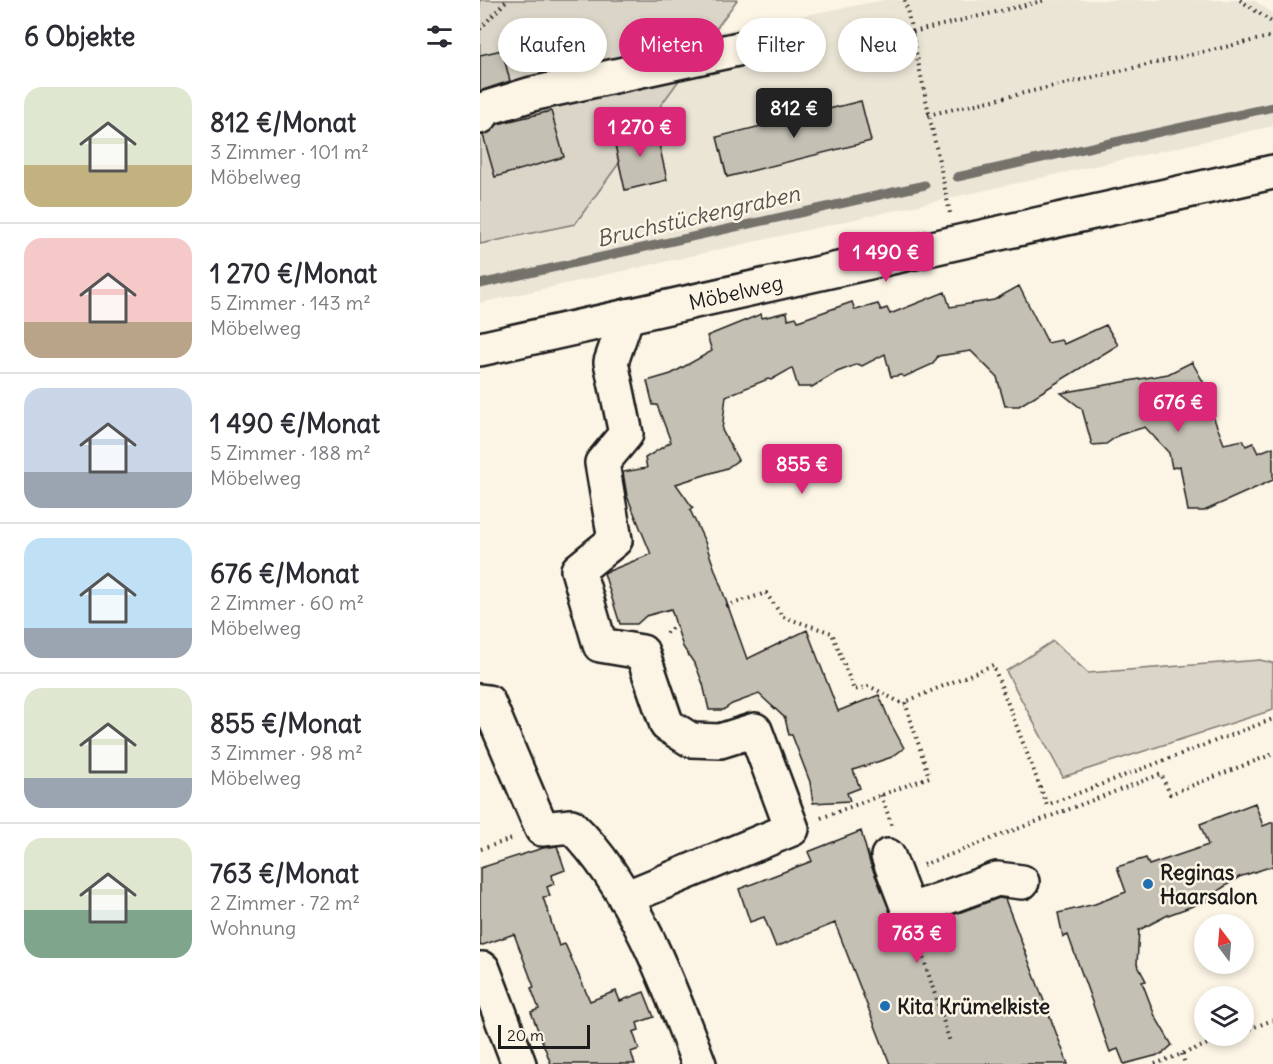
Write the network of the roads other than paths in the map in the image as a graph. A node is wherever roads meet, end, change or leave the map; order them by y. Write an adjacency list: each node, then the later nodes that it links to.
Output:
1 (736, 49): 2 (street)
2 (480, 117)
3 (1273, 172): 4 (street, Möbelweg)
4 (627, 315): 5 (street, Möbelweg); 9 (street)
5 (480, 349)
6 (480, 701): 9 (street)
7 (888, 856): 8 (street)
8 (1022, 882)
9 (625, 898): 12 (street)
10 (480, 969): 11 (street)
11 (519, 1064)
12 (699, 1064)

